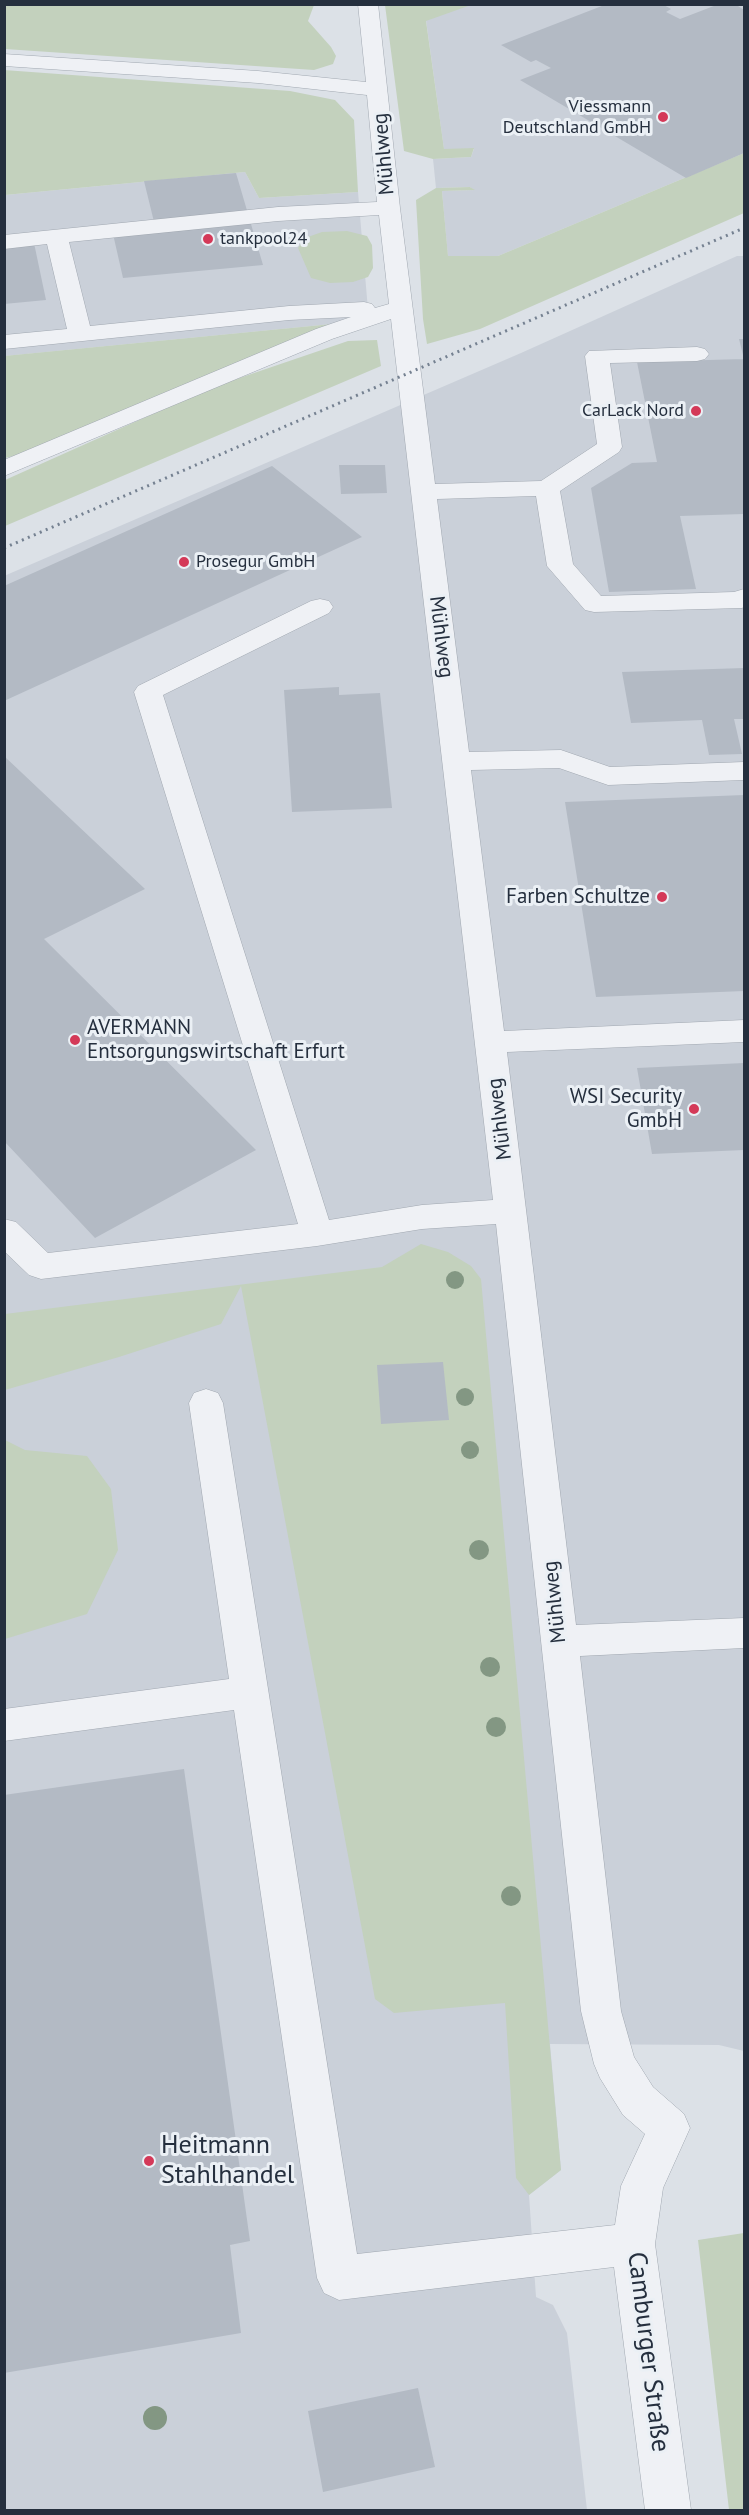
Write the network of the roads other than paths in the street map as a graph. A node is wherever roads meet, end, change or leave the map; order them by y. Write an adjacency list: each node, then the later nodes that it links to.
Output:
1 (368, 4): 3 (street, Mühlweg)
2 (4, 60): 3 (street, Mühlweg)
3 (378, 90): 4 (street, Mühlweg)
4 (389, 208): 5 (street); 7 (street, Mühlweg)
5 (56, 236): 6 (street); 8 (street)
6 (4, 242)
7 (402, 307): 8 (street); 11 (street); 13 (street, Mühlweg)
8 (80, 334): 9 (street)
9 (4, 342)
10 (697, 354): 12 (street)
11 (4, 469)
12 (547, 488): 13 (street); 14 (street)
13 (423, 492): 16 (street, Mühlweg)
14 (744, 597)
15 (320, 607): 22 (street)
16 (457, 761): 17 (street); 19 (street, Mühlweg)
17 (744, 771)
18 (744, 1031): 19 (street)
19 (491, 1042): 20 (street, Mühlweg)
20 (511, 1211): 22 (street); 25 (street, Mühlweg)
21 (4, 1232): 22 (street)
22 (317, 1234)
23 (206, 1403): 26 (street)
24 (744, 1633): 25 (street)
25 (560, 1641): 28 (street, Mühlweg)
26 (250, 1692): 27 (street); 29 (street)
27 (4, 1725)
28 (669, 2128): 29 (street, Camburger Straße)
29 (633, 2244): 30 (street, Camburger Straße)
30 (668, 2511)

